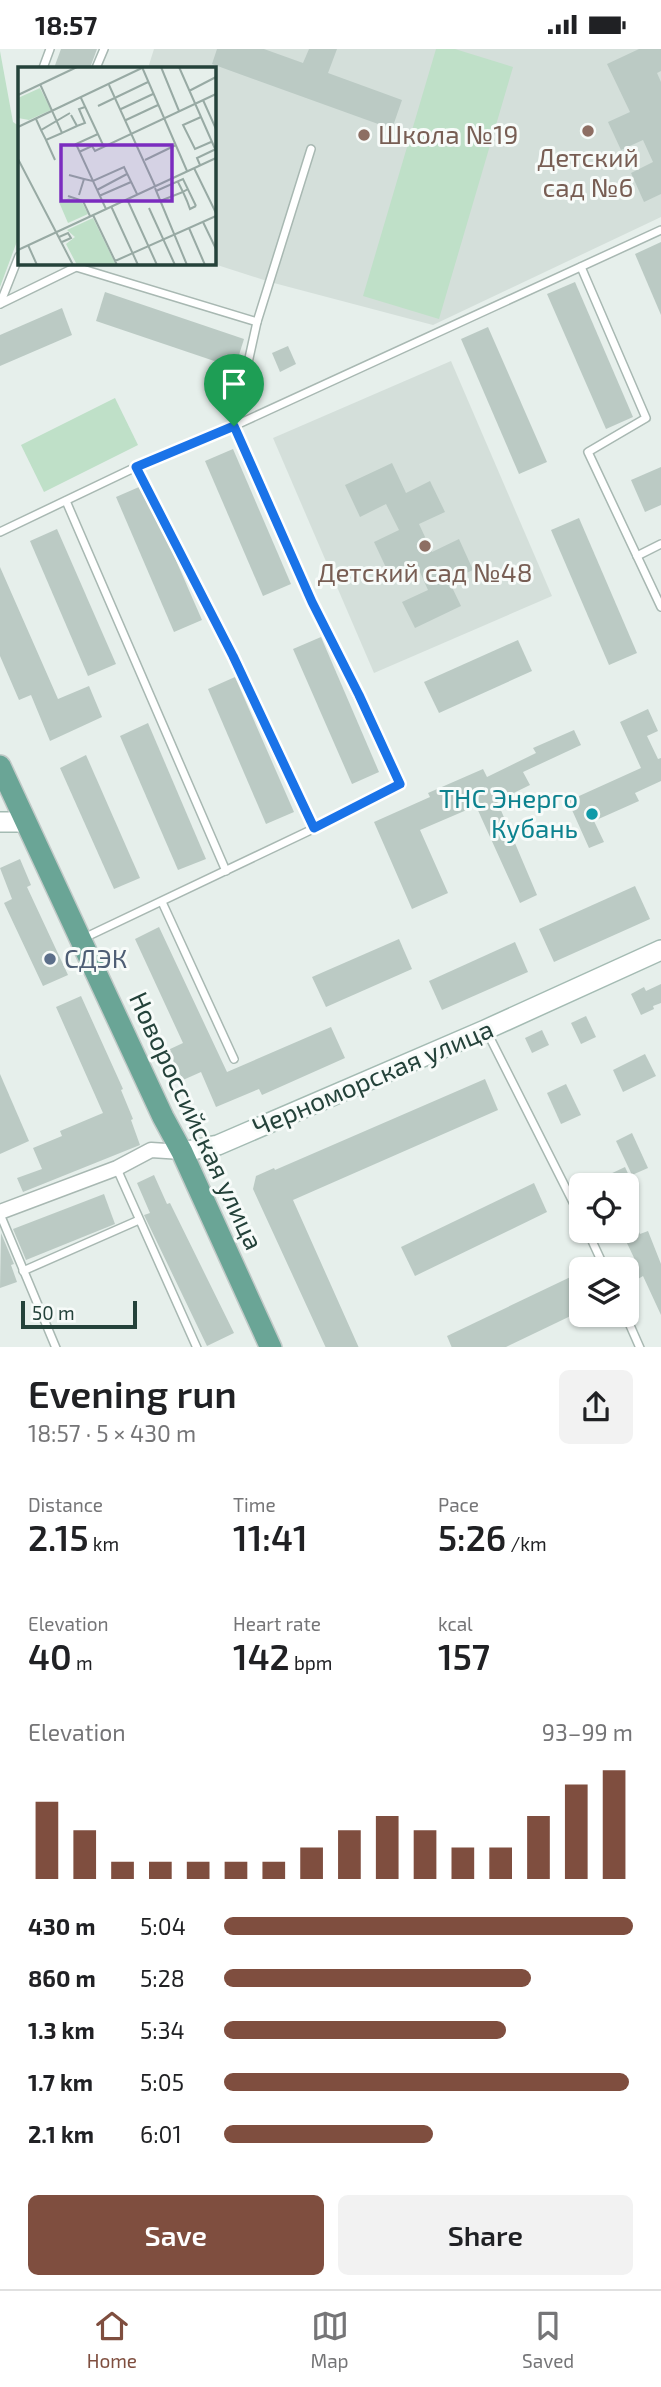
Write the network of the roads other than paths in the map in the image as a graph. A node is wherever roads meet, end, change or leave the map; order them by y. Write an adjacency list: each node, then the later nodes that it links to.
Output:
1 (50, 49): 3 (lane)
2 (103, 49): 4 (lane)
3 (43, 67)
4 (96, 67)
5 (311, 149): 10 (lane)
6 (661, 230): 9 (lane)
7 (18, 259): 8 (lane)
8 (77, 265): 10 (lane)
9 (581, 267): 11 (lane); 16 (lane)
10 (257, 322): 11 (lane)
11 (234, 426): 12 (lane); 21 (lane)
12 (136, 467): 13 (lane); 21 (lane)
13 (66, 501): 14 (lane); 22 (lane)
14 (0, 532)
15 (661, 544): 16 (lane)
16 (637, 556): 17 (lane)
17 (661, 607)
18 (0, 766): 19 (main road, Новороссийская улица)
19 (25, 821): 20 (main road); 24 (main road, Новороссийская улица)
20 (0, 823)
21 (314, 828): 22 (lane)
22 (226, 871): 23 (lane)
23 (162, 902): 24 (lane); 27 (lane)
24 (80, 940): 28 (main road, Новороссийская улица)
25 (661, 950): 26 (main road, Черноморская улица)
26 (485, 1030): 28 (main road, Черноморская улица); 30 (lane)
27 (234, 1059)
28 (182, 1152): 29 (street, Черноморская улица); 37 (main road, Новороссийская улица)
29 (117, 1168): 31 (street, Черноморская улица); 32 (lane)
30 (569, 1194)
31 (0, 1213): 33 (lane)
32 (139, 1220): 33 (lane); 36 (lane)
33 (23, 1271): 35 (lane)
34 (631, 1327): 38 (lane)
35 (56, 1347)
36 (197, 1347)
37 (271, 1347)
38 (640, 1347)

